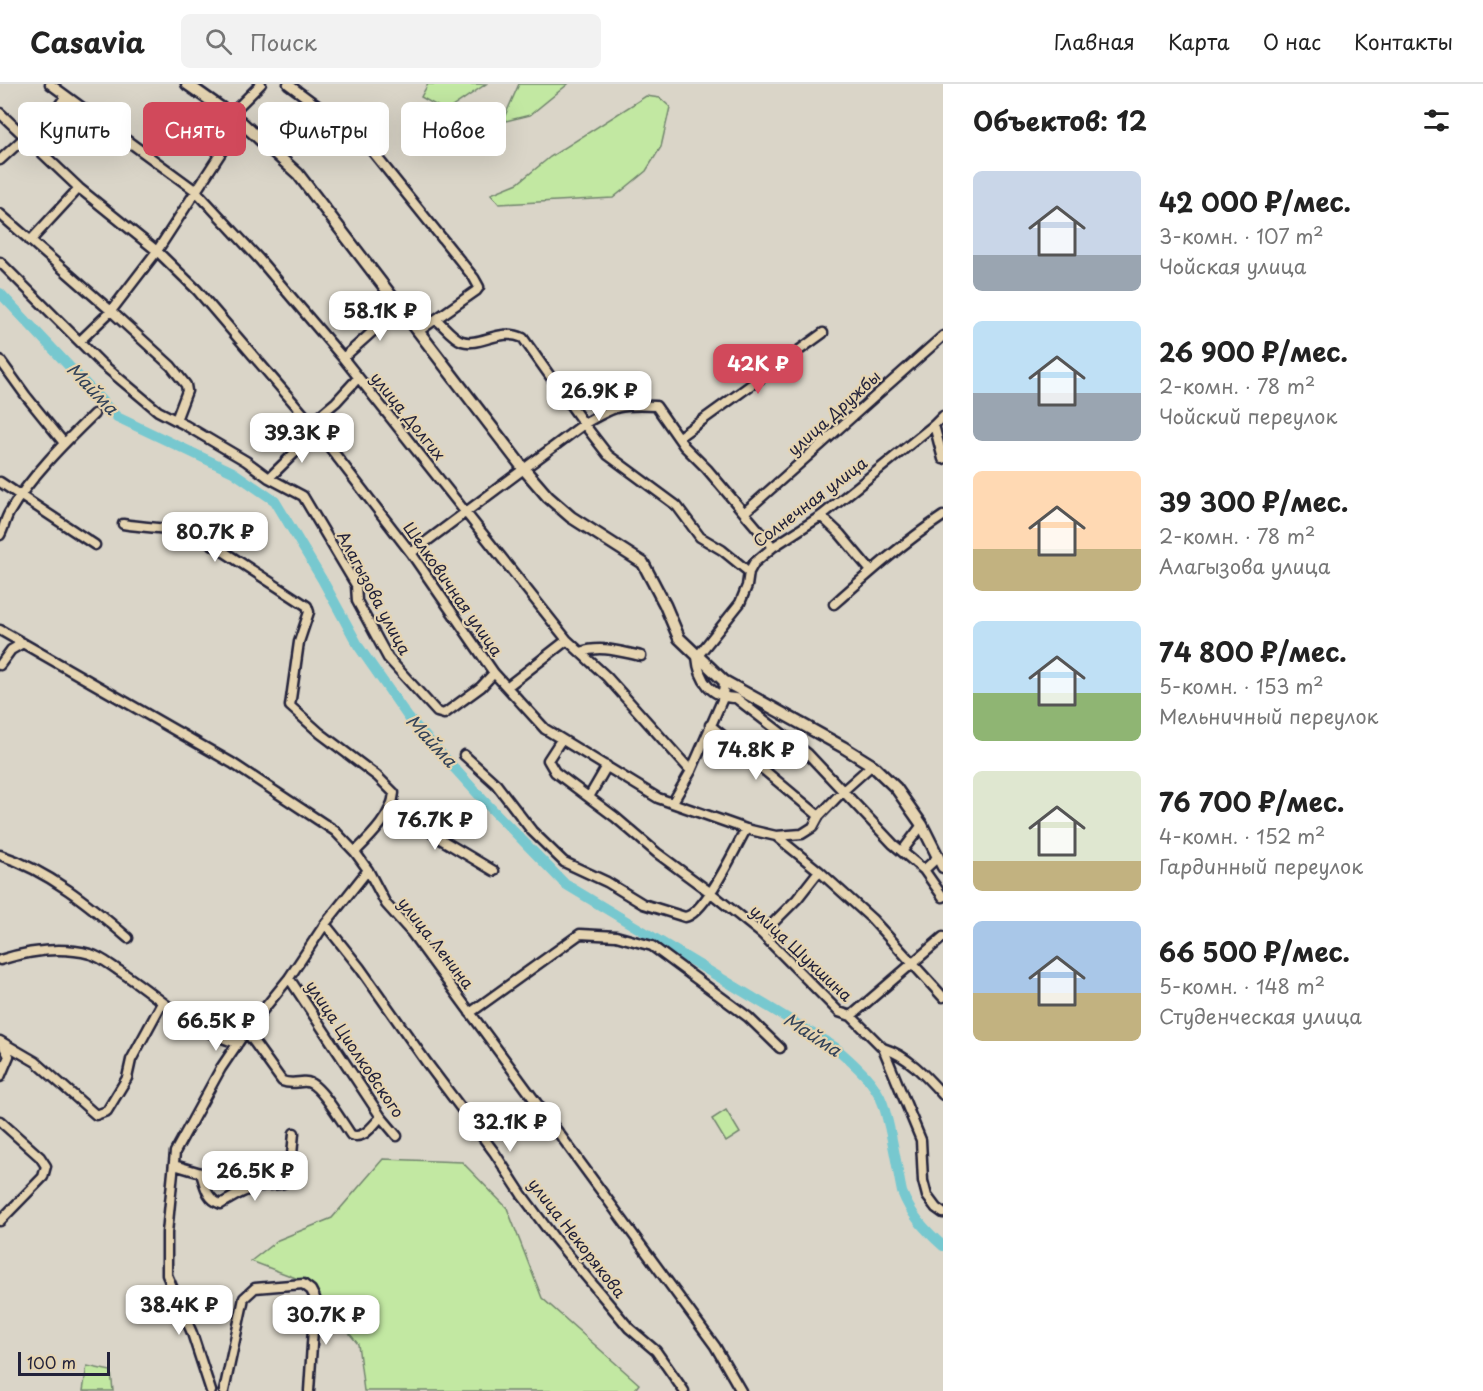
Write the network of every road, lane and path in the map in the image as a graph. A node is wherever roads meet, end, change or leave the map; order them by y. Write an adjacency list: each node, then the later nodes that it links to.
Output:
1 (50, 84): 5 (street, улица Долгих)
2 (186, 84): 7 (main road)
3 (261, 84): 8 (street)
4 (288, 84): 24 (street)
5 (65, 97): 6 (street); 17 (street, улица Долгих)
6 (61, 102)
7 (213, 102)
8 (243, 102)
9 (0, 113): 11 (street, Шелковичная улица)
10 (246, 127): 22 (main road)
11 (18, 129)
12 (18, 143): 15 (street)
13 (46, 156): 16 (street, Шелковичная улица)
14 (219, 156): 17 (street)
15 (0, 160)
16 (79, 188): 19 (street); 20 (street, Шелковичная улица)
17 (196, 191): 20 (street); 29 (street, улица Долгих)
18 (0, 214): 19 (street)
19 (30, 242): 23 (street)
20 (157, 250): 23 (street); 35 (street, Шелковичная улица)
21 (0, 262): 28 (street, Алагызова улица)
22 (400, 307): 25 (main road); 29 (street)
23 (111, 311): 28 (street); 34 (street)
24 (437, 320): 25 (street); 36 (street)
25 (419, 331): 42 (main road)
26 (823, 333): 39 (street)
27 (943, 336): 47 (street, улица Дружбы)
28 (80, 341): 34 (street, Алагызова улица)
29 (343, 358): 31 (street, улица Долгих)
30 (0, 360): 40 (street)
31 (358, 378): 35 (street); 46 (street, улица Долгих)
32 (93, 414): 40 (street)
33 (943, 416): 37 (street, Солнечная улица)
34 (176, 420): 43 (street, Алагызова улица)
35 (310, 423): 38 (street, Шелковичная улица)
36 (584, 424): 39 (street); 42 (street); 56 (street)
37 (933, 425): 41 (street); 48 (street, Солнечная улица)
38 (316, 432): 43 (street); 54 (street, Шелковичная улица)
39 (679, 437): 47 (street)
40 (64, 443): 45 (street)
41 (943, 459)
42 (523, 468): 46 (street); 63 (main road)
43 (269, 478): 65 (street, Алагызова улица)
44 (0, 482): 45 (street)
45 (21, 496): 51 (street); 52 (street)
46 (466, 512): 54 (street); 59 (street, улица Долгих)
47 (745, 512): 53 (street)
48 (821, 516): 53 (street, Солнечная улица); 55 (street)
49 (943, 516): 55 (street)
50 (123, 524): 78 (street)
51 (1, 530)
52 (95, 545)
53 (773, 547): 56 (street, Солнечная улица)
54 (411, 553): 65 (street, Шелковичная улица)
55 (871, 571): 57 (street)
56 (748, 572): 63 (street, Солнечная улица)
57 (834, 604)
58 (0, 630): 60 (street, улица Ленина)
59 (567, 640): 61 (street, улица Долгих); 67 (street)
60 (23, 643): 64 (street); 84 (street, улица Ленина)
61 (581, 652): 62 (street); 74 (street, улица Долгих)
62 (641, 656)
63 (697, 657): 66 (main road); 68 (street)
64 (0, 665)
65 (494, 673): 67 (street, Шелковичная улица)
66 (724, 681): 68 (street); 72 (main road)
67 (508, 686): 70 (street, Шелковичная улица)
68 (723, 698): 69 (street); 75 (street)
69 (710, 725): 74 (street); 79 (street)
70 (561, 740): 73 (street, Шелковичная улица); 76 (street, улица Шукшина)
71 (464, 755): 91 (street)
72 (872, 765): 75 (street); 80 (main road)
73 (607, 766): 76 (street); 77 (street, Шелковичная улица)
74 (691, 771): 77 (street)
75 (843, 791): 79 (street); 83 (street)
76 (589, 797): 91 (street, улица Шукшина)
77 (672, 802): 81 (street, Шелковичная улица)
78 (393, 805): 84 (street); 89 (street)
79 (819, 816): 82 (street)
80 (922, 825): 83 (street); 86 (main road)
81 (746, 829): 82 (street, Шелковичная улица); 91 (street)
82 (776, 836): 90 (street, Шелковичная улица)
83 (903, 850): 88 (street)
84 (355, 852): 87 (street, улица Ленина)
85 (0, 855): 96 (street)
86 (941, 862): 88 (street)
87 (368, 870): 93 (street); 102 (street, улица Ленина)
88 (924, 870): 92 (street)
89 (494, 871)
90 (819, 871): 94 (street); 98 (street, Шелковичная улица)
91 (711, 892): 94 (street, улица Шукшина)
92 (943, 897)
93 (325, 924): 99 (street); 121 (street, улица Некорякова)
94 (762, 934): 103 (street, улица Шукшина)
95 (943, 937): 98 (street)
96 (128, 938)
97 (0, 960): 101 (street)
98 (913, 964): 100 (street, Шелковичная улица); 103 (street)
99 (289, 978): 104 (street); 111 (street, улица Циолковского)
100 (943, 997)
101 (162, 1003): 105 (street); 106 (street)
102 (470, 1013): 107 (street); 122 (street, улица Ленина)
103 (851, 1016): 108 (street, улица Шукшина)
104 (246, 1031): 106 (street); 111 (street)
105 (1, 1042): 109 (street)
106 (237, 1043): 115 (street)
107 (780, 1048)
108 (883, 1048): 110 (street); 116 (street, улица Шукшина)
109 (0, 1077)
110 (943, 1095)
111 (381, 1117): 114 (street, улица Циолковского)
112 (0, 1121): 117 (street)
113 (294, 1133): 115 (street)
114 (397, 1136)
115 (174, 1165): 118 (street)
116 (943, 1213)
117 (0, 1221)
118 (211, 1391)
119 (224, 1391): 120 (street)
120 (309, 1391)
121 (684, 1391)
122 (741, 1391)

